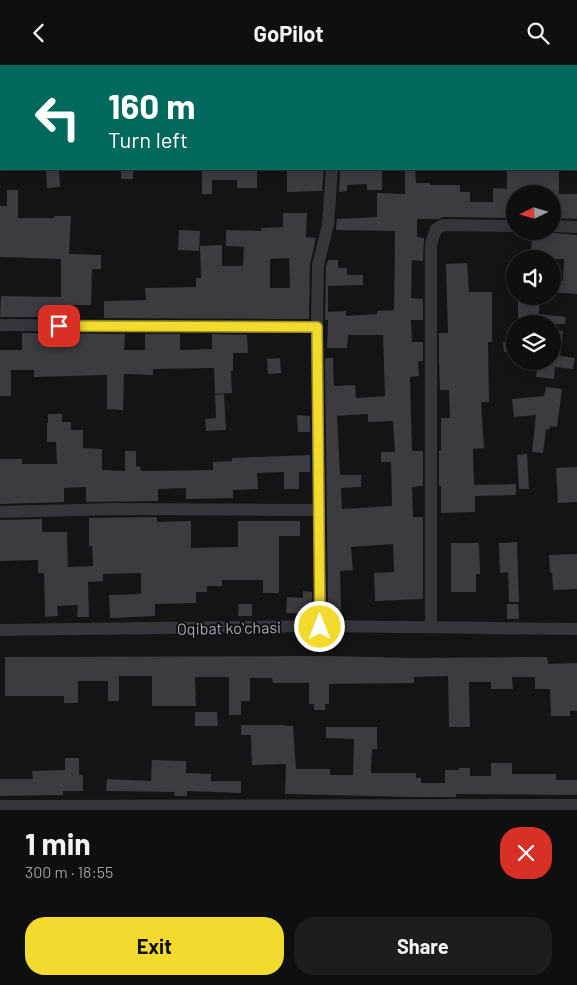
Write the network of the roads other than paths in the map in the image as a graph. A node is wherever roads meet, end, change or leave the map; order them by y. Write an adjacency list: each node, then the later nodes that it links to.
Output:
1 (332, 170): 6 (street)
2 (506, 226): 10 (street)
3 (561, 226): 4 (street)
4 (577, 227)
5 (0, 325): 6 (street)
6 (317, 327): 7 (street)
7 (319, 509): 8 (street); 9 (street)
8 (0, 512)
9 (320, 627): 10 (street, Oqibat koʻchasi); 12 (street, Oqibat koʻchasi)
10 (431, 627): 11 (street, Oqibat koʻchasi)
11 (577, 629)
12 (0, 630)
13 (577, 805): 14 (street)
14 (0, 806)

